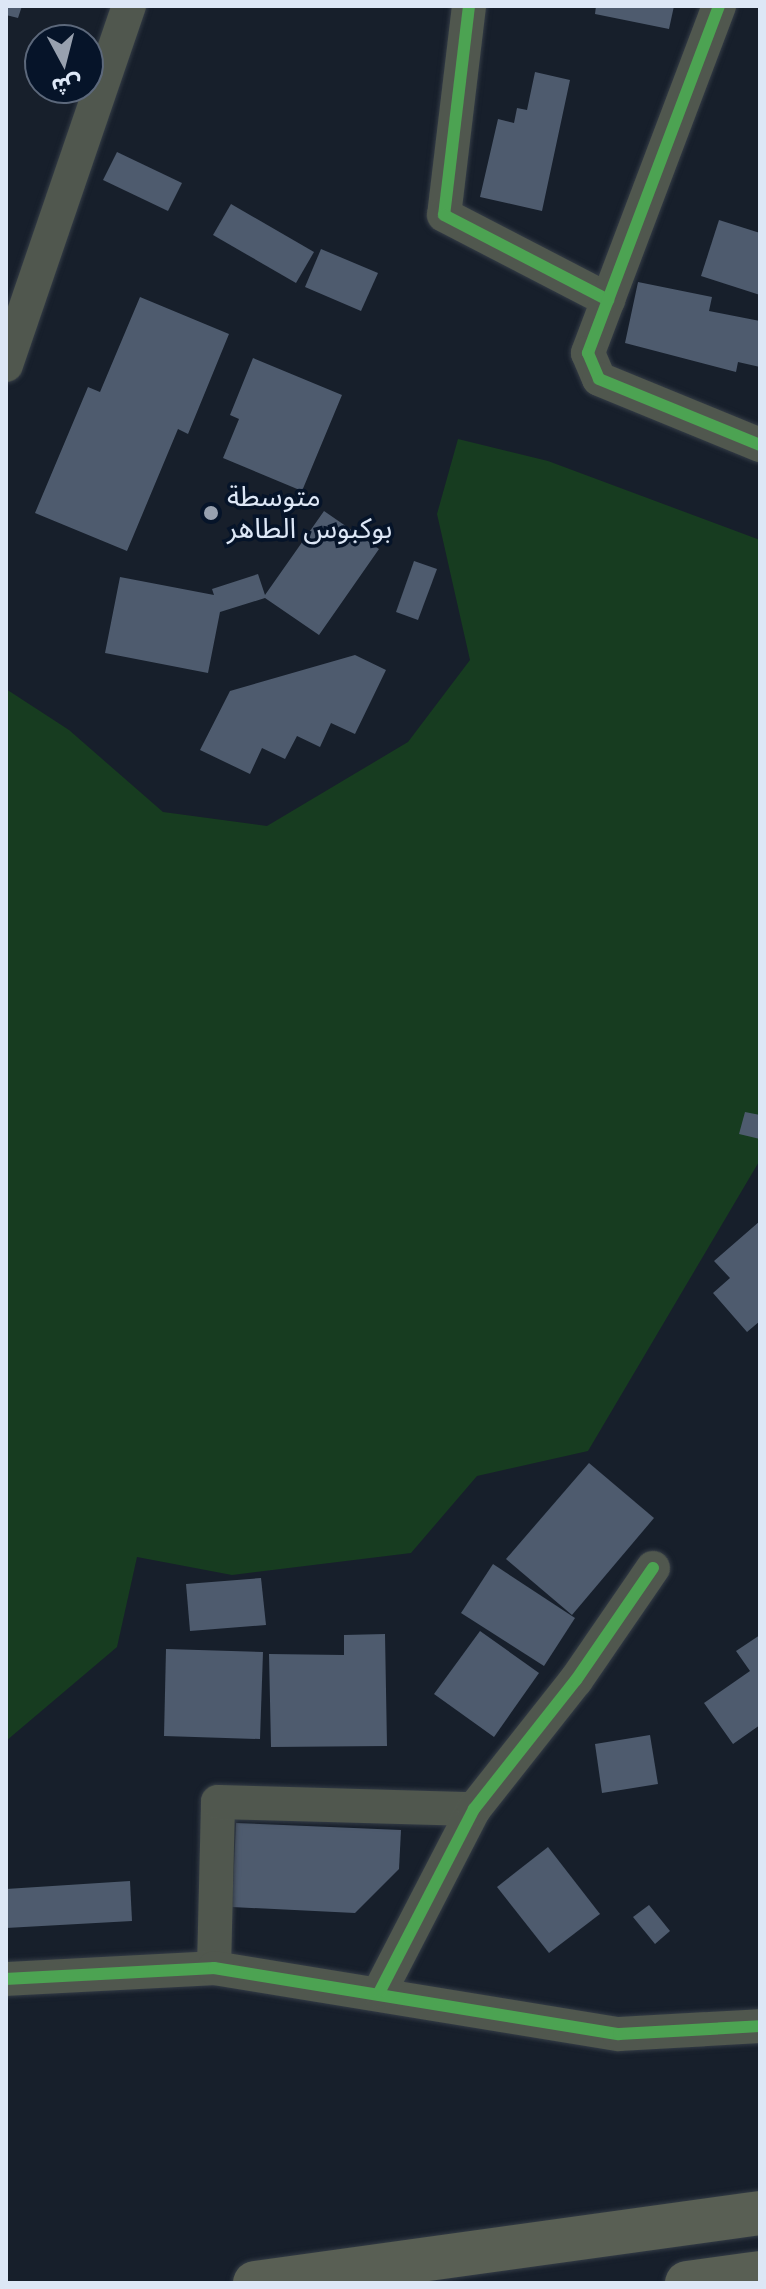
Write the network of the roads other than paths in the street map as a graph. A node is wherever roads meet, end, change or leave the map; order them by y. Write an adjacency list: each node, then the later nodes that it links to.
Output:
1 (129, 6): 5 (street)
2 (469, 6): 4 (street)
3 (719, 6): 4 (street)
4 (608, 300): 6 (street)
5 (6, 365)
6 (760, 445)
7 (653, 1568): 8 (street)
8 (474, 1809): 9 (street); 11 (street)
9 (214, 1968): 10 (street); 11 (street)
10 (6, 1979)
11 (380, 1991): 12 (street)
12 (756, 2023)
13 (760, 2213): 15 (highway)
14 (760, 2273): 16 (highway)
15 (255, 2283)
16 (687, 2283)

